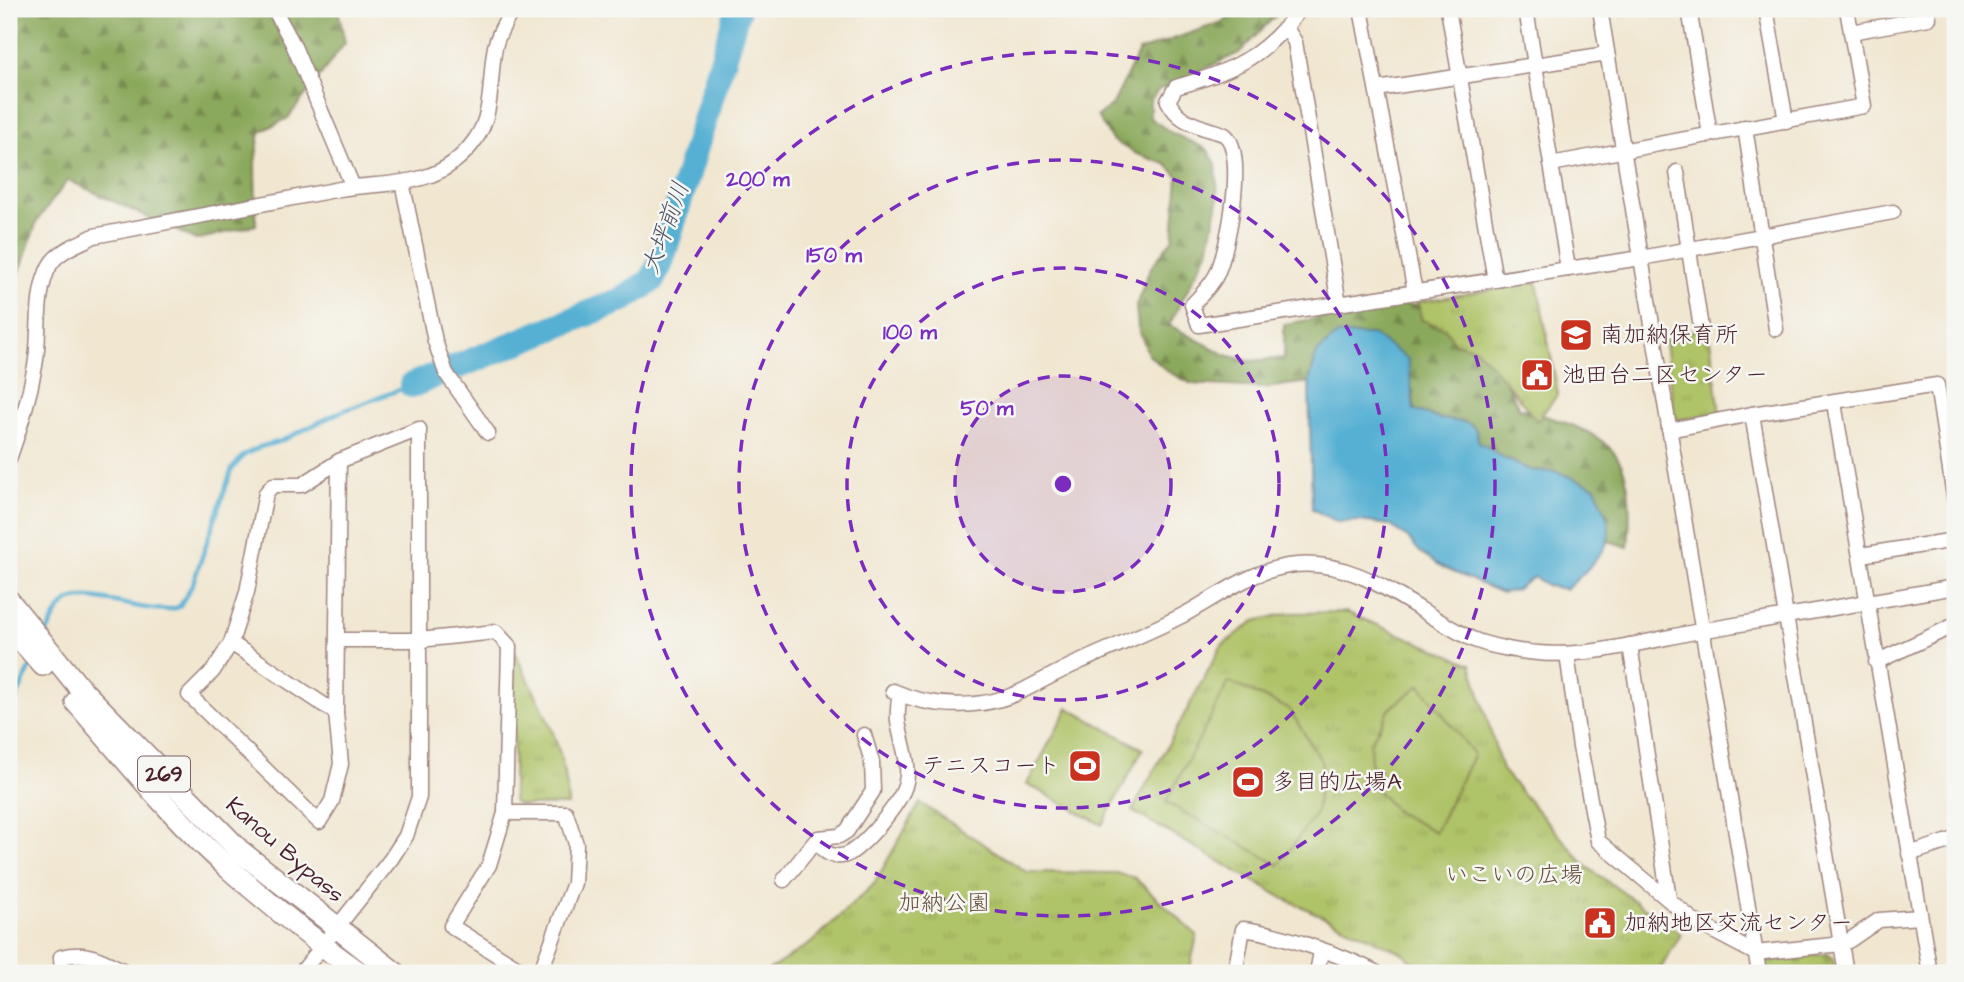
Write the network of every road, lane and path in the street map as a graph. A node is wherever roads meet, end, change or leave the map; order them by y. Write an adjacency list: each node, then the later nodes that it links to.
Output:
1 (274, 9): 25 (street)
2 (513, 9): 24 (street)
3 (1300, 9): 12 (street)
4 (1362, 9): 17 (street)
5 (1448, 9): 16 (street)
6 (1526, 9): 15 (street)
7 (1600, 9): 14 (street)
8 (1689, 9): 20 (street)
9 (1766, 9): 18 (street)
10 (1847, 9): 13 (street)
11 (1927, 9): 13 (street)
12 (1286, 28): 33 (street); 33 (street)
13 (1851, 32): 18 (street)
14 (1607, 54): 15 (street); 21 (street)
15 (1535, 65): 16 (street); 22 (street)
16 (1460, 77): 17 (street); 31 (street)
17 (1377, 89): 32 (street)
18 (1786, 121): 19 (street)
19 (1745, 127): 20 (street); 27 (street)
20 (1710, 135): 21 (street)
21 (1623, 150): 22 (street); 29 (street)
22 (1551, 164): 30 (street)
23 (1677, 173): 28 (street)
24 (402, 183): 25 (street); 39 (street)
25 (353, 187): 40 (street)
26 (1894, 212): 27 (street)
27 (1764, 236): 28 (street); 35 (street)
28 (1689, 249): 29 (street); 34 (street)
29 (1641, 258): 30 (street); 38 (street)
30 (1568, 269): 31 (street)
31 (1495, 280): 32 (street)
32 (1415, 292): 33 (street)
33 (1339, 304)
34 (1701, 328)
35 (1776, 329)
36 (1834, 403): 37 (street); 42 (street); 44 (street)
37 (1752, 414): 38 (street); 48 (street)
38 (1669, 430): 51 (street)
39 (488, 433)
40 (9, 459)
41 (339, 461): 52 (street); 53 (street); 54 (street)
42 (1955, 503)
43 (1955, 540): 44 (street)
44 (1861, 555): 47 (street)
45 (1955, 587): 47 (street)
46 (9, 601): 67 (highway, Kanou Bypass / 269)
47 (1866, 603): 48 (street); 57 (street)
48 (1786, 617): 51 (street); 68 (street)
49 (1955, 625): 57 (street)
50 (9, 626): 69 (highway, Kanou Bypass / 269)
51 (1702, 631): 55 (street); 71 (street)
52 (337, 640): 53 (street); 58 (street)
53 (419, 640): 60 (street); 67 (street)
54 (231, 643): 58 (street); 58 (street)
55 (1630, 645): 56 (street); 65 (street)
56 (1567, 654): 61 (street); 65 (street)
57 (1876, 662): 63 (street)
58 (336, 713)
59 (864, 734): 61 (street)
60 (505, 813): 77 (street); 78 (street)
61 (825, 838): 64 (street)
62 (1955, 839): 63 (street)
63 (1909, 854): 66 (street)
64 (784, 880)
65 (1669, 899): 71 (street)
66 (1920, 917): 68 (street); 84 (street)
67 (336, 928): 69 (street); 76 (highway, Kanou Bypass / 269)
68 (1842, 944): 71 (street); 83 (street)
69 (323, 946): 74 (street); 75 (highway, Kanou Bypass / 269)
70 (1321, 951): 79 (street); 80 (street); 81 (street)
71 (1755, 953): 82 (street)
72 (62, 973): 73 (street)
73 (128, 973)
74 (302, 973)
75 (360, 973)
76 (395, 973)
77 (526, 973)
78 (540, 973)
79 (1235, 973)
80 (1317, 973)
81 (1377, 973)
82 (1759, 973)
83 (1846, 973)
84 (1930, 973)

